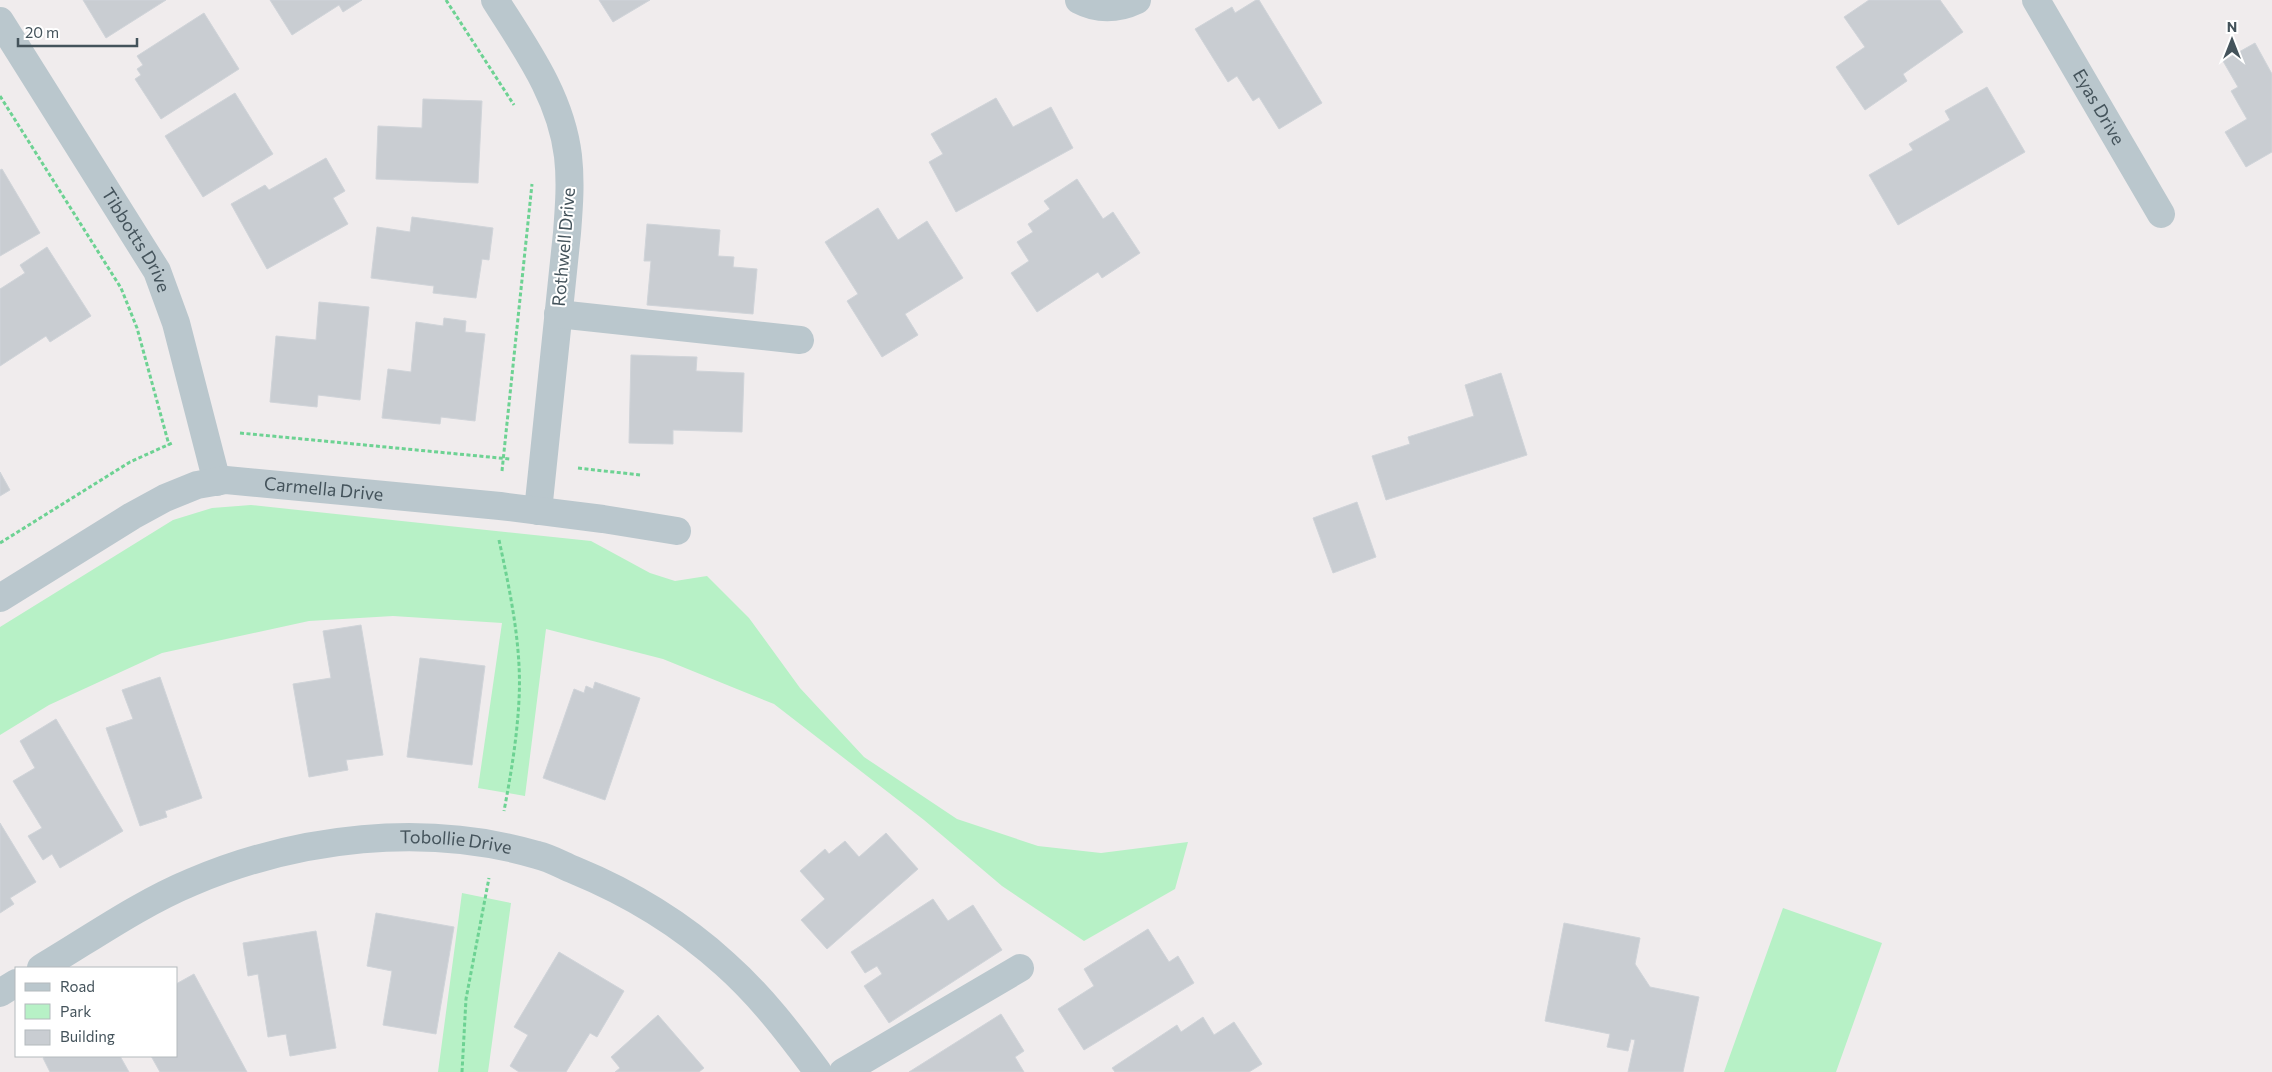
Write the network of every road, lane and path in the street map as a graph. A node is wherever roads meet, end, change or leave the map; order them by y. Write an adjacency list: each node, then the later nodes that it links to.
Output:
1 (446, 0): 8 (path)
2 (495, 0): 11 (street, Rothwell Drive)
3 (1079, 0): 4 (street)
4 (1138, 0)
5 (2036, 0): 10 (street, Eyas Drive)
6 (0, 21): 14 (street, Tibbotts Drive)
7 (0, 96): 13 (path)
8 (517, 111)
9 (532, 181): 15 (path)
10 (2161, 214)
11 (558, 314): 12 (street); 16 (street, Rothwell Drive)
12 (800, 340)
13 (169, 445)
14 (217, 482): 15 (street, Carmella Drive); 18 (street, Carmella Drive)
15 (500, 506): 16 (street, Carmella Drive); 19 (path)
16 (538, 511): 17 (street, Carmella Drive)
17 (676, 532)
18 (0, 598)
19 (498, 845): 20 (street, Tobollie Drive); 24 (path); 25 (street, Tobollie Drive)
20 (43, 967)
21 (1020, 968): 26 (street)
22 (15, 984): 23 (street)
23 (0, 993)
24 (462, 1072)
25 (818, 1072)
26 (843, 1072)

